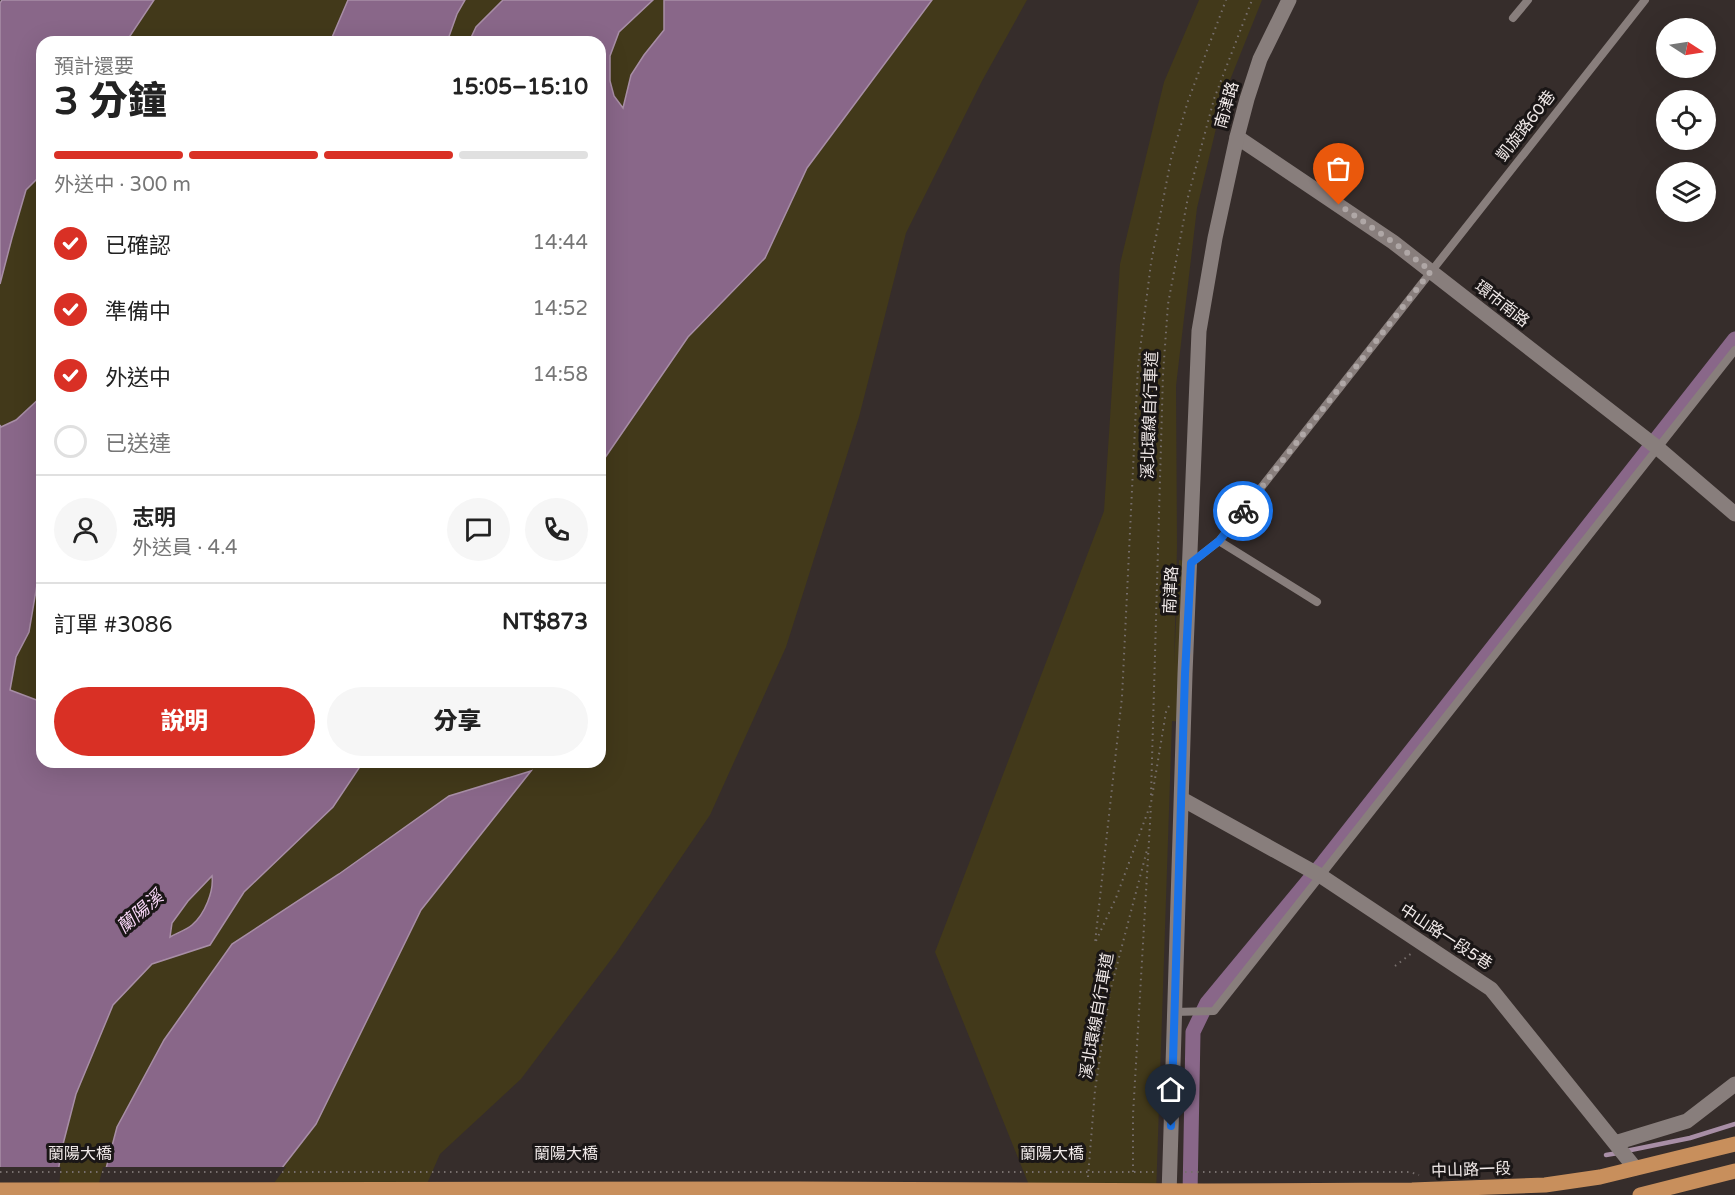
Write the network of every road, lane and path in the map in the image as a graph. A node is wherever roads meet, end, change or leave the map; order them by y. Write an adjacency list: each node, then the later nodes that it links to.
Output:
1 (1226, 0): 18 (path)
2 (1252, 0): 18 (path, 溪北環線自行車道)
3 (1289, 0): 8 (street, 南津路)
4 (1528, 0): 7 (lane)
5 (1632, 0): 6 (lane)
6 (1643, 3): 9 (lane, 凱旋路60巷)
7 (1513, 18)
8 (1237, 137): 9 (street, 環市南路); 14 (street, 南津路)
9 (1431, 271): 11 (street, 環市南路); 13 (lane, 凱旋路60巷)
10 (1735, 350): 11 (lane)
11 (1652, 444): 12 (street, 環市南路); 20 (lane)
12 (1735, 514)
13 (1219, 541): 14 (lane, 凱旋路60巷); 15 (lane)
14 (1191, 563): 17 (street, 南津路)
15 (1317, 602)
16 (1171, 702): 18 (path)
17 (1182, 799): 20 (street, 中山路一段5巷); 23 (street, 南津路)
18 (1151, 803): 19 (path, 溪北環線自行車道)
19 (1149, 844): 30 (path, 溪北環線自行車道); 33 (path, 溪北環線自行車道)
20 (1314, 872): 21 (street, 中山路一段5巷); 23 (lane)
21 (1423, 944): 22 (path); 25 (street, 中山路一段5巷)
22 (1395, 966)
23 (1174, 1012): 35 (street, 南津路)
24 (1735, 1084): 25 (street)
25 (1615, 1143): 27 (street, 中山路一段5巷)
26 (1735, 1144): 27 (main road, 中山路一段)
27 (1635, 1168): 34 (main road, 中山路一段)
28 (1735, 1171): 36 (main road)
29 (0, 1172): 30 (path, 蘭陽大橋)
30 (1133, 1172)
31 (1205, 1172): 32 (path)
32 (1419, 1175)
33 (1088, 1185)
34 (0, 1190)
35 (1169, 1195)
36 (1640, 1195)

